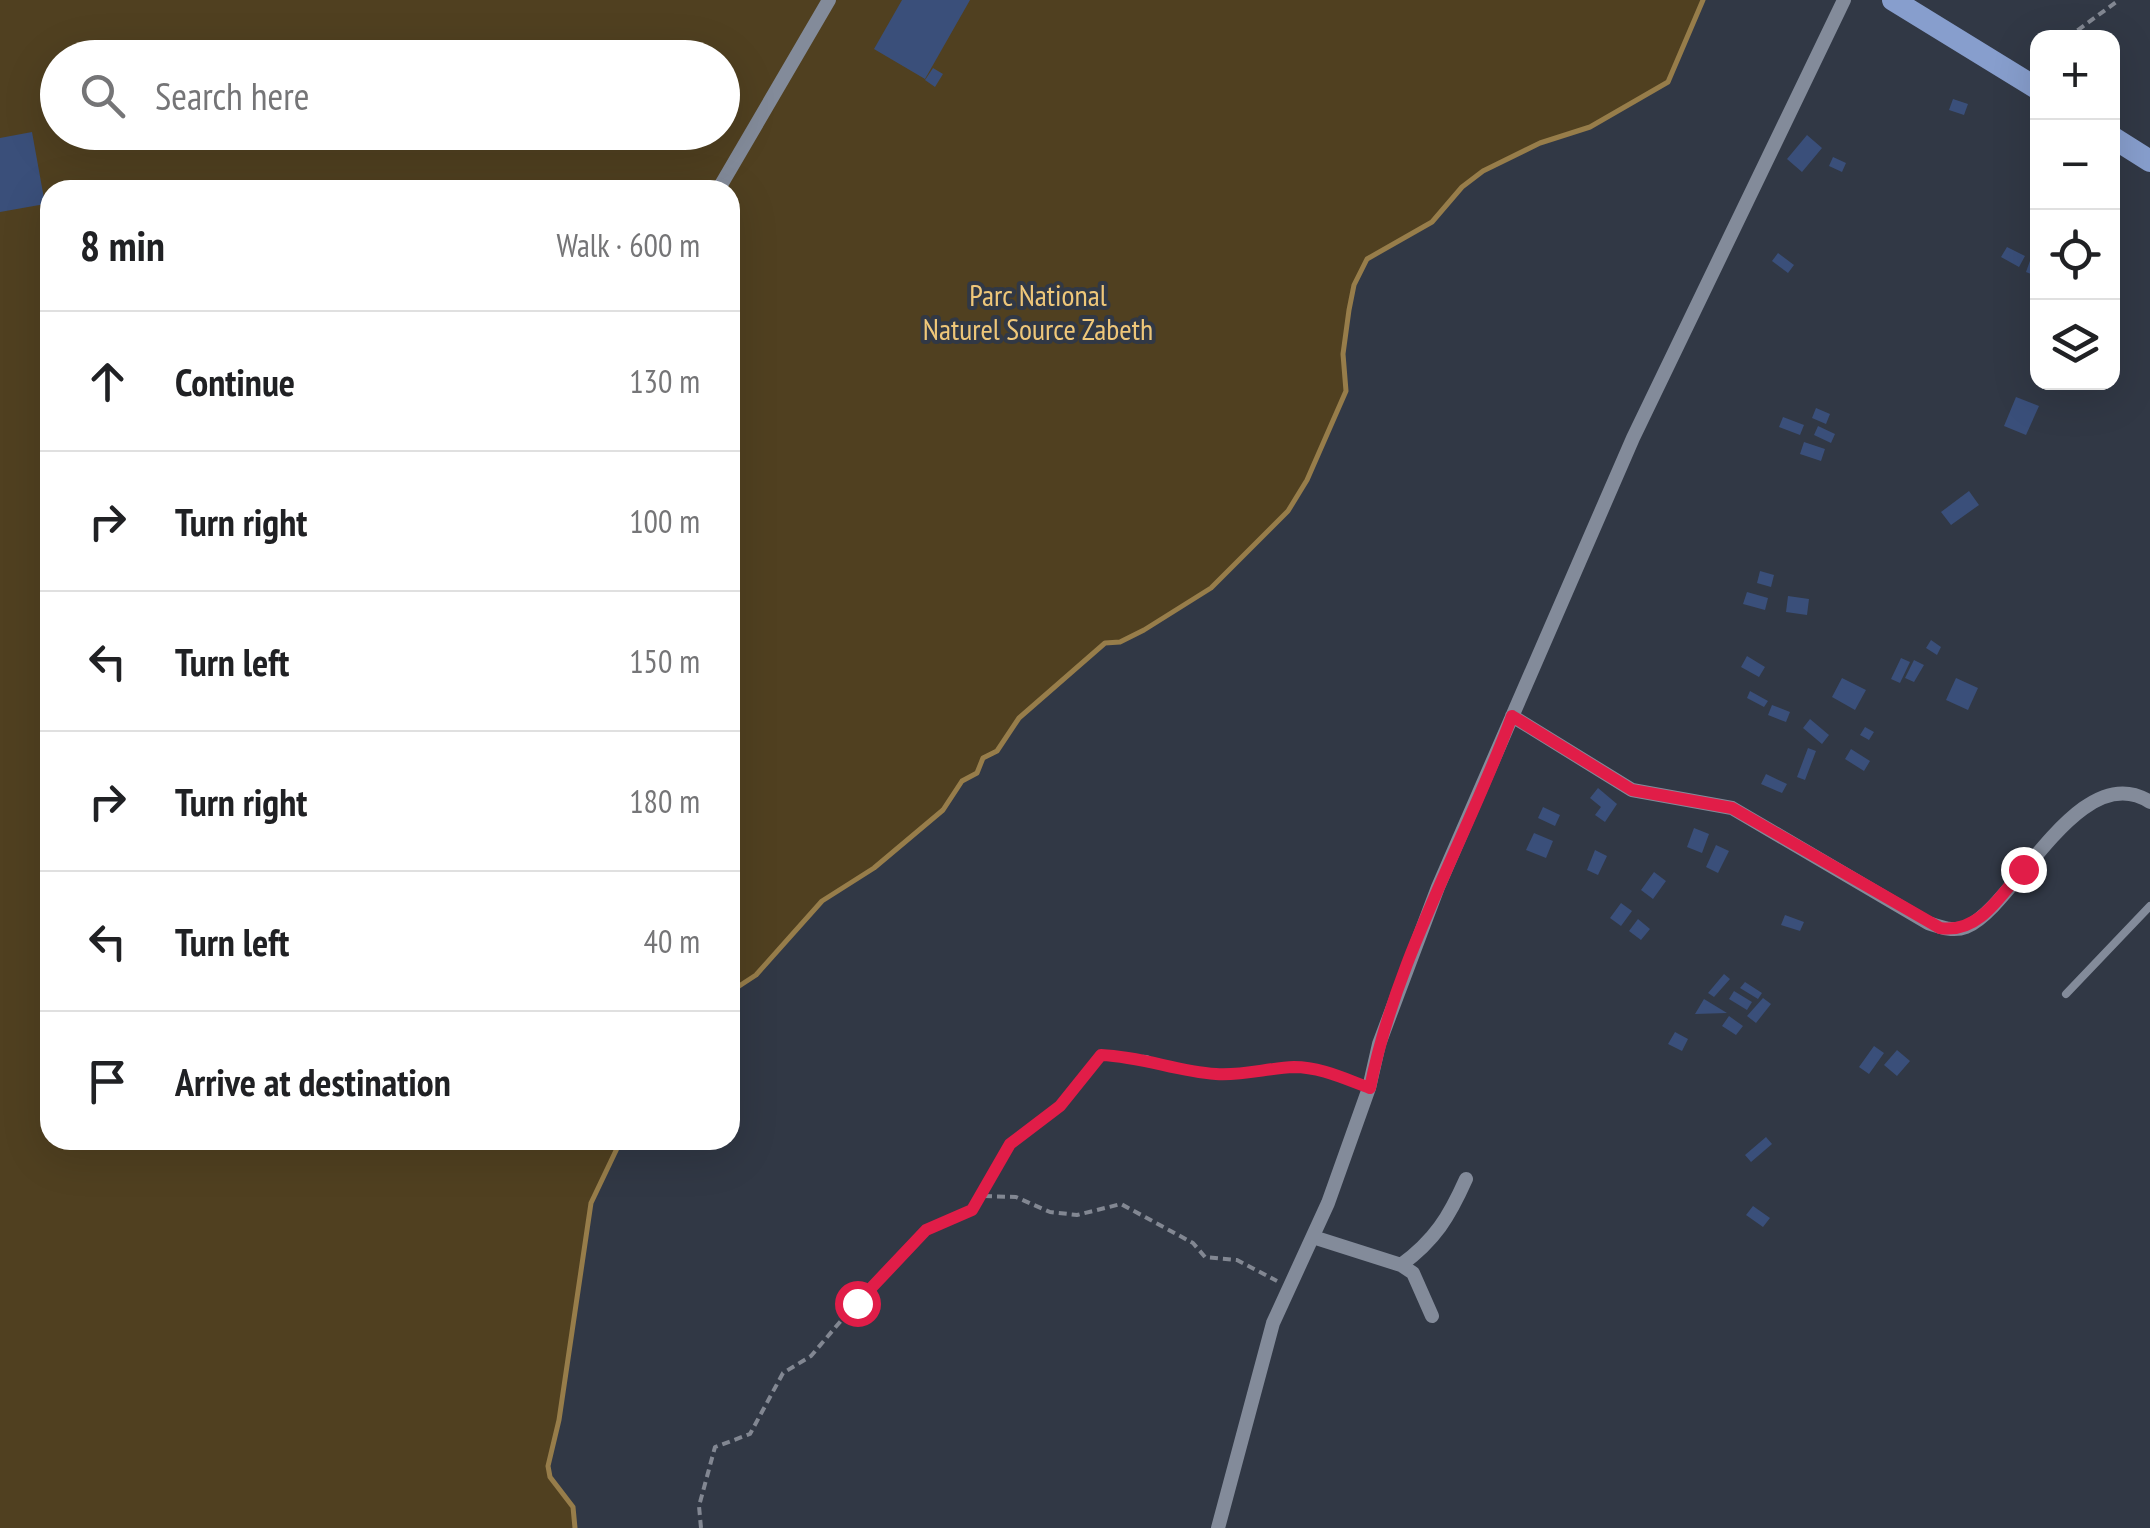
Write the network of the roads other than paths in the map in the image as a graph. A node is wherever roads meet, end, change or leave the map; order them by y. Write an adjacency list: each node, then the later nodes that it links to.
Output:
1 (830, 0): 7 (street)
2 (1844, 0): 8 (street)
3 (1893, 0): 4 (main road)
4 (2030, 84)
5 (2120, 142): 6 (main road)
6 (2150, 162)
7 (724, 180)
8 (1512, 716): 9 (street); 13 (street)
9 (2150, 802)
10 (2150, 906): 11 (lane)
11 (2066, 994)
12 (1466, 1179): 14 (street)
13 (1313, 1236): 14 (street); 16 (street)
14 (1401, 1265): 15 (street)
15 (1432, 1316)
16 (1218, 1528)

